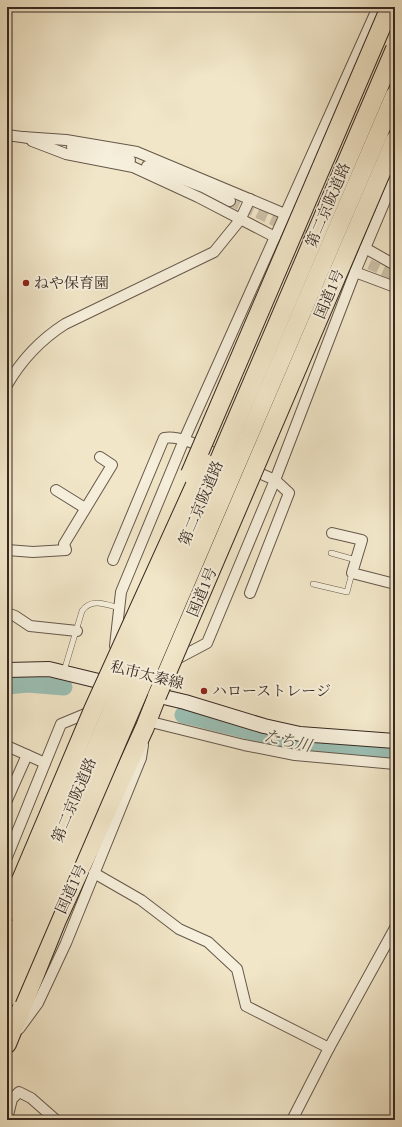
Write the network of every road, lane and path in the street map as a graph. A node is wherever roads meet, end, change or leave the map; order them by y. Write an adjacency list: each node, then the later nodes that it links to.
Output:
1 (378, 7): 12 (street)
2 (390, 7): 39 (highway, bridge)
3 (395, 49): 14 (highway, 第二京阪道路, bridge)
4 (395, 94): 15 (highway, 第二京阪道路, bridge)
5 (8, 135): 6 (street); 11 (lane)
6 (23, 137): 9 (street); 10 (street); 13 (street)
7 (395, 140): 40 (highway, 国道1号, bridge)
8 (395, 177): 17 (street)
9 (250, 199): 12 (street); 13 (street)
10 (230, 201)
11 (8, 207)
12 (285, 214): 16 (street)
13 (240, 220): 16 (street); 21 (street)
14 (322, 220): 57 (highway, bridge); 59 (highway, 第二京阪道路, bridge)
15 (340, 226): 56 (highway, bridge); 60 (highway, 第二京阪道路, bridge)
16 (275, 237): 22 (street)
17 (365, 248): 18 (street); 19 (street)
18 (395, 265)
19 (356, 272): 20 (street); 24 (street)
20 (395, 287)
21 (7, 385)
22 (184, 440): 24 (street); 30 (street); 36 (street)
23 (100, 457): 26 (street)
24 (275, 480): 35 (street); 40 (street)
25 (56, 490): 26 (street)
26 (85, 508): 28 (street)
27 (332, 533): 31 (street)
28 (7, 550)
29 (331, 553): 31 (lane)
30 (113, 560)
31 (356, 560): 32 (street)
32 (352, 573): 33 (lane); 34 (street)
33 (313, 584)
34 (395, 584)
35 (250, 593)
36 (119, 608): 38 (lane); 39 (street)
37 (7, 613): 38 (street)
38 (77, 631): 42 (lane)
39 (115, 646): 43 (highway)
40 (173, 661): 44 (highway, 国道1号, bridge)
41 (7, 670): 42 (main road, 私市太秦線)
42 (63, 672): 43 (main road, 私市太秦線)
43 (100, 681): 44 (main road, 私市太秦線); 45 (highway)
44 (157, 696): 46 (highway, 国道1号); 47 (main road, 私市太秦線)
45 (85, 714): 50 (street); 55 (highway)
46 (146, 724): 51 (street); 54 (street); 56 (highway, 国道1号)
47 (395, 741)
48 (7, 746): 49 (street)
49 (27, 755): 50 (street); 52 (street)
50 (45, 763): 53 (street)
51 (395, 764)
52 (7, 800)
53 (7, 857)
54 (94, 873): 61 (street); 62 (street)
55 (7, 902)
56 (64, 906): 61 (highway, 国道1号)
57 (7, 912)
58 (395, 928): 62 (street)
59 (7, 956)
60 (7, 998)
61 (7, 1045)
62 (329, 1048): 65 (street)
63 (7, 1119): 64 (street)
64 (56, 1120)
65 (292, 1120)

